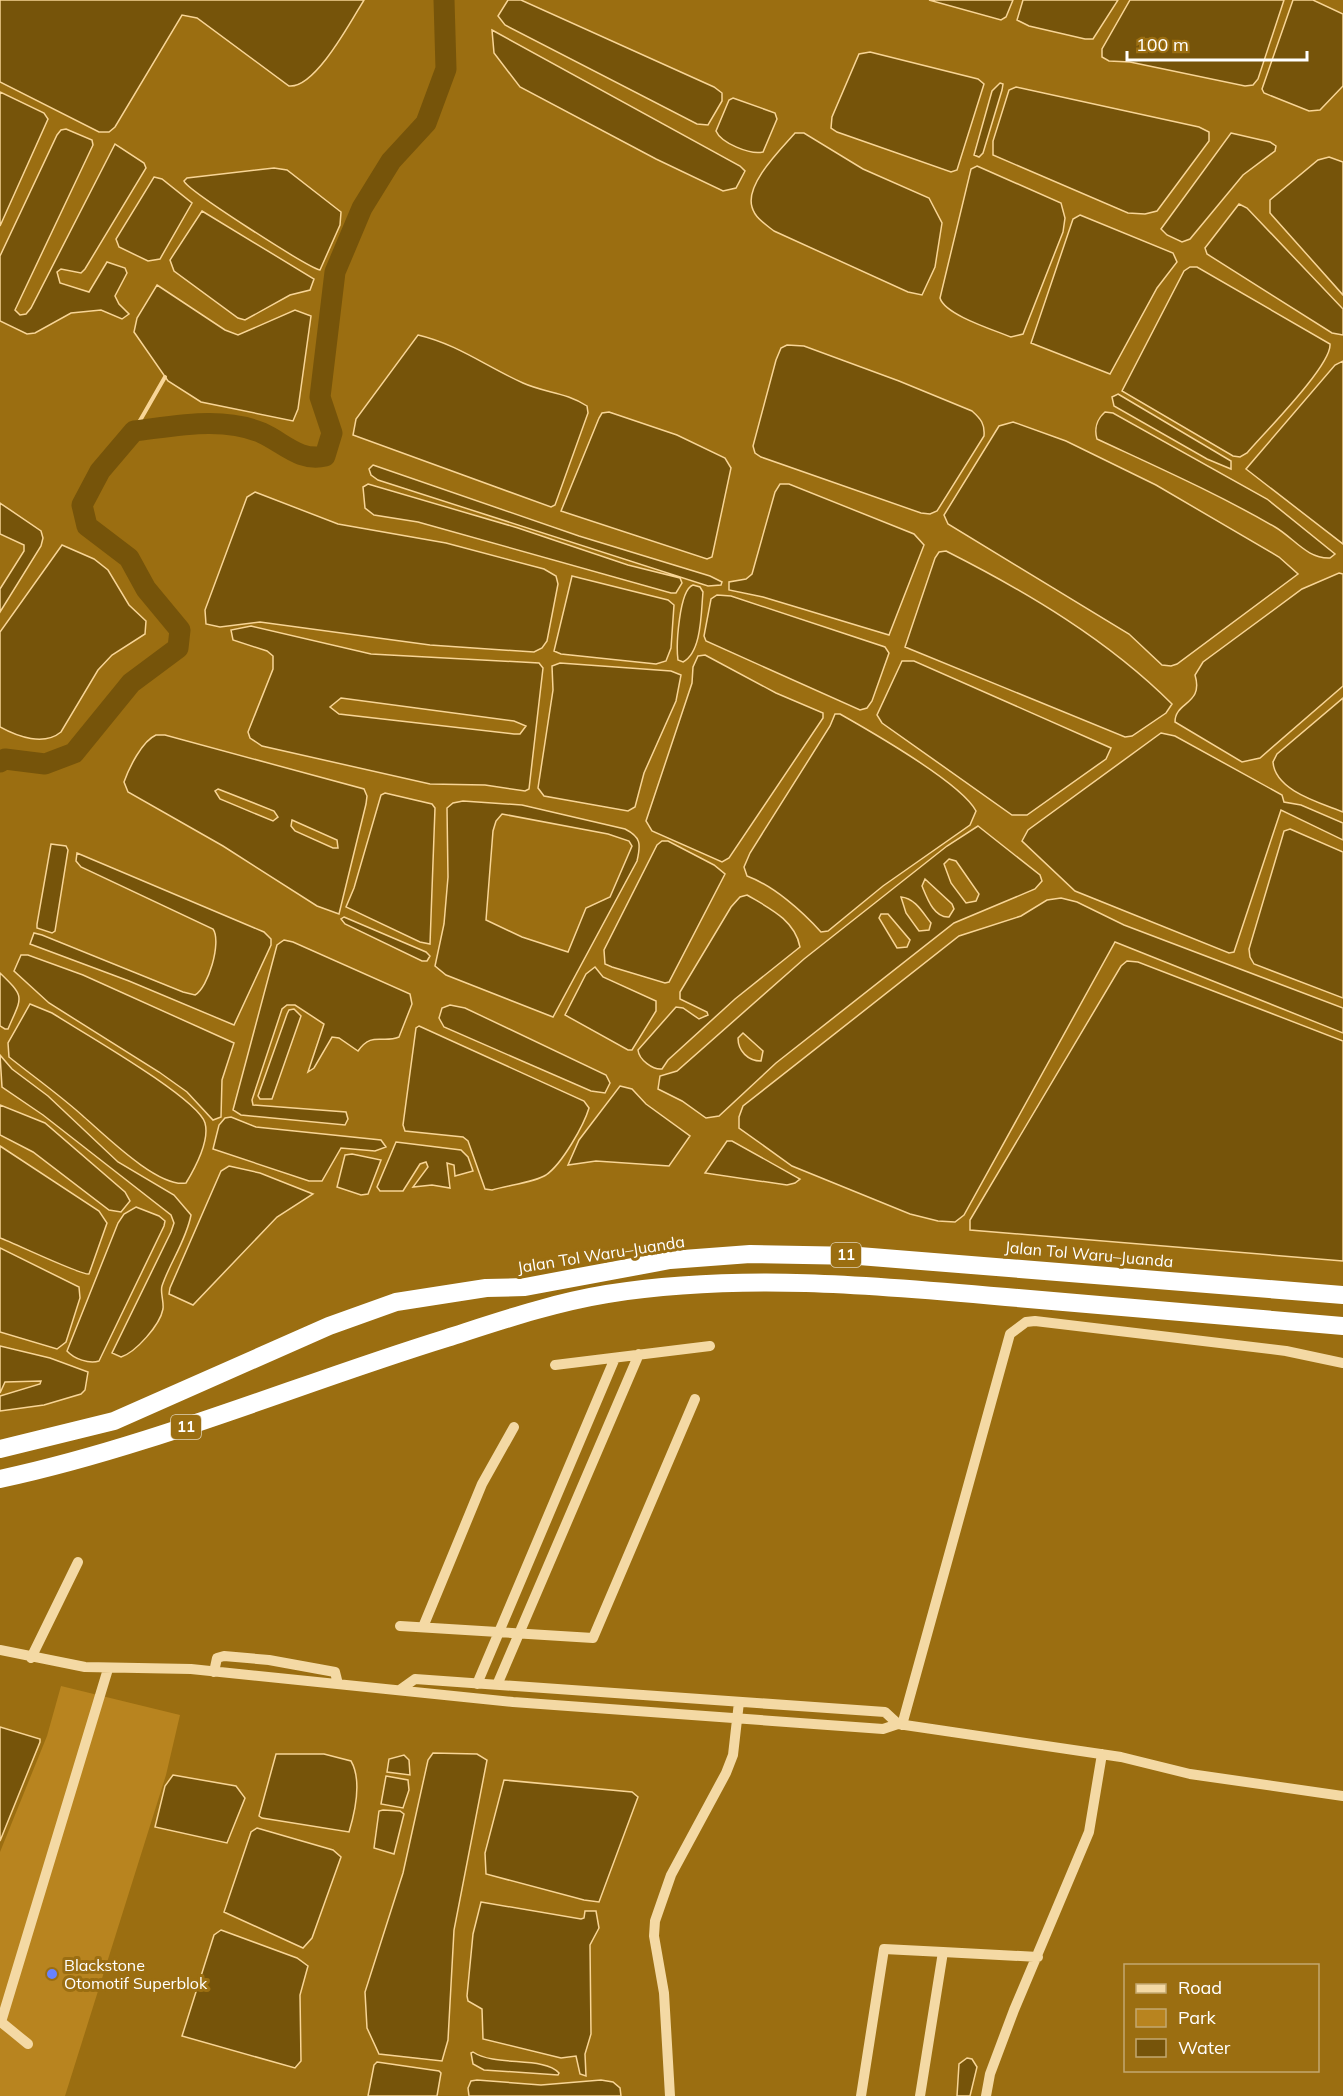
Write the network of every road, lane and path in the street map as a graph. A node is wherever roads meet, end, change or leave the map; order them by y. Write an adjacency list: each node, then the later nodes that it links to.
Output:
1 (1343, 1295): 10 (highway, Jalan Tol Waru–Juanda / 11)
2 (1343, 1326): 11 (highway, 11)
3 (710, 1346): 4 (street)
4 (639, 1354): 5 (street); 16 (street)
5 (615, 1358): 7 (street); 15 (street)
6 (1343, 1363): 27 (street)
7 (555, 1365)
8 (695, 1399): 16 (street)
9 (514, 1427): 14 (street)
10 (0, 1449)
11 (0, 1479)
12 (78, 1562): 18 (street)
13 (400, 1626): 14 (street)
14 (423, 1627): 15 (street)
15 (501, 1631): 16 (street); 22 (street)
16 (521, 1632): 23 (street)
17 (0, 1650): 18 (street)
18 (31, 1658): 19 (street)
19 (108, 1669): 20 (street); 32 (street)
20 (214, 1672): 21 (street); 21 (street)
21 (338, 1684): 24 (street)
22 (477, 1684): 23 (street); 24 (street)
23 (497, 1685): 25 (street)
24 (401, 1689): 26 (street)
25 (739, 1702): 26 (street); 27 (street)
26 (737, 1718): 27 (street); 33 (street)
27 (900, 1724): 28 (street)
28 (1102, 1754): 29 (street); 31 (street)
29 (1343, 1796)
30 (943, 1952): 31 (street); 34 (street); 35 (street)
31 (1038, 1957): 36 (street)
32 (28, 2044)
33 (670, 2096)
34 (861, 2096)
35 (920, 2096)
36 (986, 2096)

